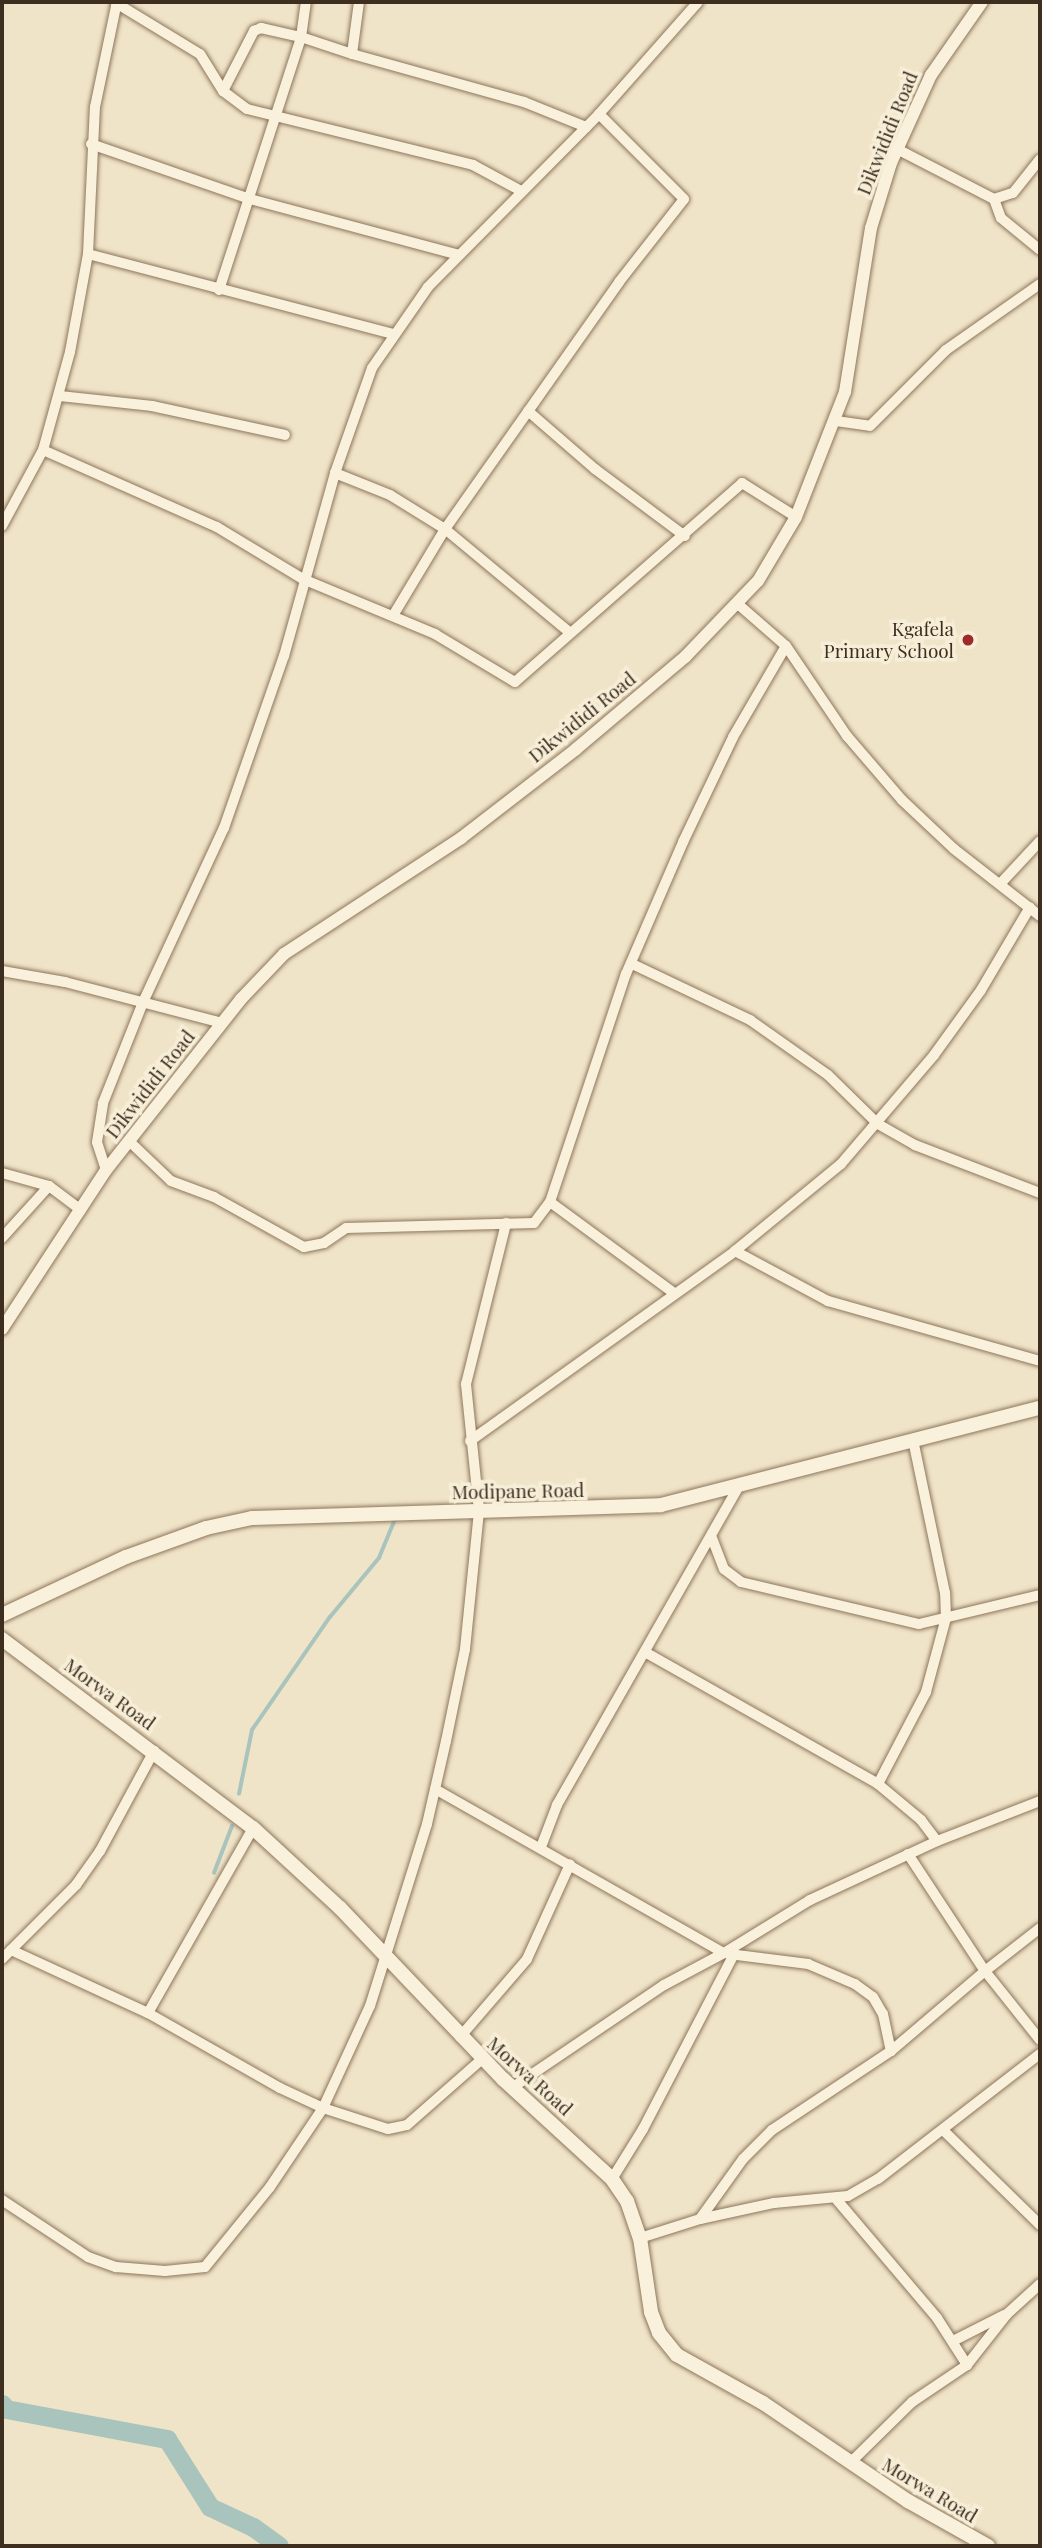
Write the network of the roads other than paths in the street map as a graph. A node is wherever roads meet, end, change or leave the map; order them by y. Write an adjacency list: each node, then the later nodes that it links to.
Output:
1 (306, 2): 6 (street)
2 (359, 2): 7 (street)
3 (698, 2): 9 (street)
4 (982, 2): 13 (street, Dikwididi Road)
5 (116, 3): 8 (street); 12 (street)
6 (301, 37): 7 (street); 8 (street); 10 (street)
7 (352, 54): 11 (street)
8 (223, 91): 10 (street)
9 (598, 114): 11 (street); 25 (street)
10 (273, 116): 15 (street); 16 (street)
11 (586, 127): 15 (street)
12 (91, 144): 16 (street); 19 (street)
13 (897, 149): 17 (street); 26 (street, Dikwididi Road)
14 (1040, 159): 17 (street)
15 (521, 191): 20 (street)
16 (250, 199): 20 (street); 22 (street)
17 (994, 199): 18 (street)
18 (1040, 250)
19 (88, 254): 22 (street); 24 (street)
20 (459, 255): 23 (street)
21 (1040, 284): 26 (street)
22 (219, 290): 23 (street)
23 (392, 334): 29 (street)
24 (60, 396): 27 (street); 28 (street)
25 (528, 411): 32 (street); 33 (street)
26 (835, 421): 30 (street, Dikwididi Road)
27 (285, 435)
28 (43, 450): 31 (street); 34 (street)
29 (335, 473): 32 (street); 34 (street)
30 (796, 517): 33 (street); 35 (street, Dikwididi Road)
31 (2, 526)
32 (445, 529): 36 (street); 37 (street)
33 (685, 536): 37 (street)
34 (303, 579): 36 (street); 45 (street)
35 (739, 606): 38 (street); 46 (street, Dikwididi Road)
36 (394, 614): 37 (street)
37 (568, 631)
38 (786, 646): 40 (street); 43 (street)
39 (1040, 841): 40 (street)
40 (1001, 883): 41 (street)
41 (1030, 907): 42 (street); 47 (street)
42 (1040, 916)
43 (632, 964): 47 (street); 53 (street)
44 (2, 971): 45 (street)
45 (144, 1000): 46 (street); 49 (street)
46 (222, 1023): 48 (street, Dikwididi Road)
47 (878, 1124): 52 (street); 57 (street)
48 (129, 1141): 49 (street, Dikwididi Road); 55 (street)
49 (106, 1170): 54 (street, Dikwididi Road)
50 (2, 1173): 51 (street)
51 (49, 1186): 54 (street); 56 (street)
52 (1040, 1193)
53 (550, 1202): 55 (street); 58 (street)
54 (81, 1209): 59 (street, Dikwididi Road)
55 (506, 1223): 62 (street)
56 (2, 1238)
57 (735, 1251): 58 (street); 60 (street)
58 (674, 1293): 62 (street)
59 (2, 1329)
60 (1040, 1361)
61 (1040, 1408): 63 (main road, Modipane Road)
62 (470, 1441): 65 (street)
63 (914, 1444): 64 (main road, Modipane Road); 69 (street)
64 (737, 1489): 65 (main road, Modipane Road); 66 (street)
65 (479, 1510): 68 (main road, Modipane Road); 74 (street)
66 (712, 1538): 69 (street); 71 (street)
67 (1040, 1595): 69 (street)
68 (2, 1615)
69 (946, 1618): 73 (street)
70 (2, 1639): 72 (main road, Morwa Road)
71 (645, 1652): 73 (street); 78 (street)
72 (154, 1751): 76 (main road, Morwa Road); 82 (street)
73 (878, 1784): 77 (street)
74 (435, 1789): 78 (street); 84 (street)
75 (1040, 1801): 77 (street)
76 (253, 1828): 84 (main road, Morwa Road); 87 (street)
77 (937, 1840): 79 (street)
78 (541, 1847): 80 (street)
79 (908, 1854): 83 (street); 86 (street)
80 (570, 1864): 83 (street); 88 (street)
81 (1040, 1928): 86 (street)
82 (11, 1950): 85 (street); 87 (street)
83 (729, 1954): 90 (street); 93 (street); 96 (street)
84 (385, 1956): 88 (main road, Morwa Road); 94 (street)
85 (2, 1959)
86 (985, 1970): 89 (street); 90 (street)
87 (148, 2013): 94 (street)
88 (460, 2037): 92 (main road, Morwa Road)
89 (1040, 2040)
90 (891, 2051): 99 (street)
91 (1040, 2054): 95 (street)
92 (482, 2059): 93 (main road, Morwa Road); 94 (street)
93 (512, 2088): 96 (main road, Morwa Road)
94 (323, 2108): 97 (street)
95 (943, 2130): 98 (street); 100 (street)
96 (612, 2179): 101 (main road, Morwa Road)
97 (2, 2200)
98 (837, 2200): 99 (street); 104 (street)
99 (700, 2219): 101 (street)
100 (1040, 2225)
101 (640, 2238): 106 (main road, Morwa Road)
102 (1040, 2284): 103 (street)
103 (1007, 2314): 104 (street); 105 (street)
104 (953, 2341): 105 (street)
105 (967, 2365): 106 (street)
106 (850, 2463): 107 (main road, Morwa Road)
107 (988, 2546)

